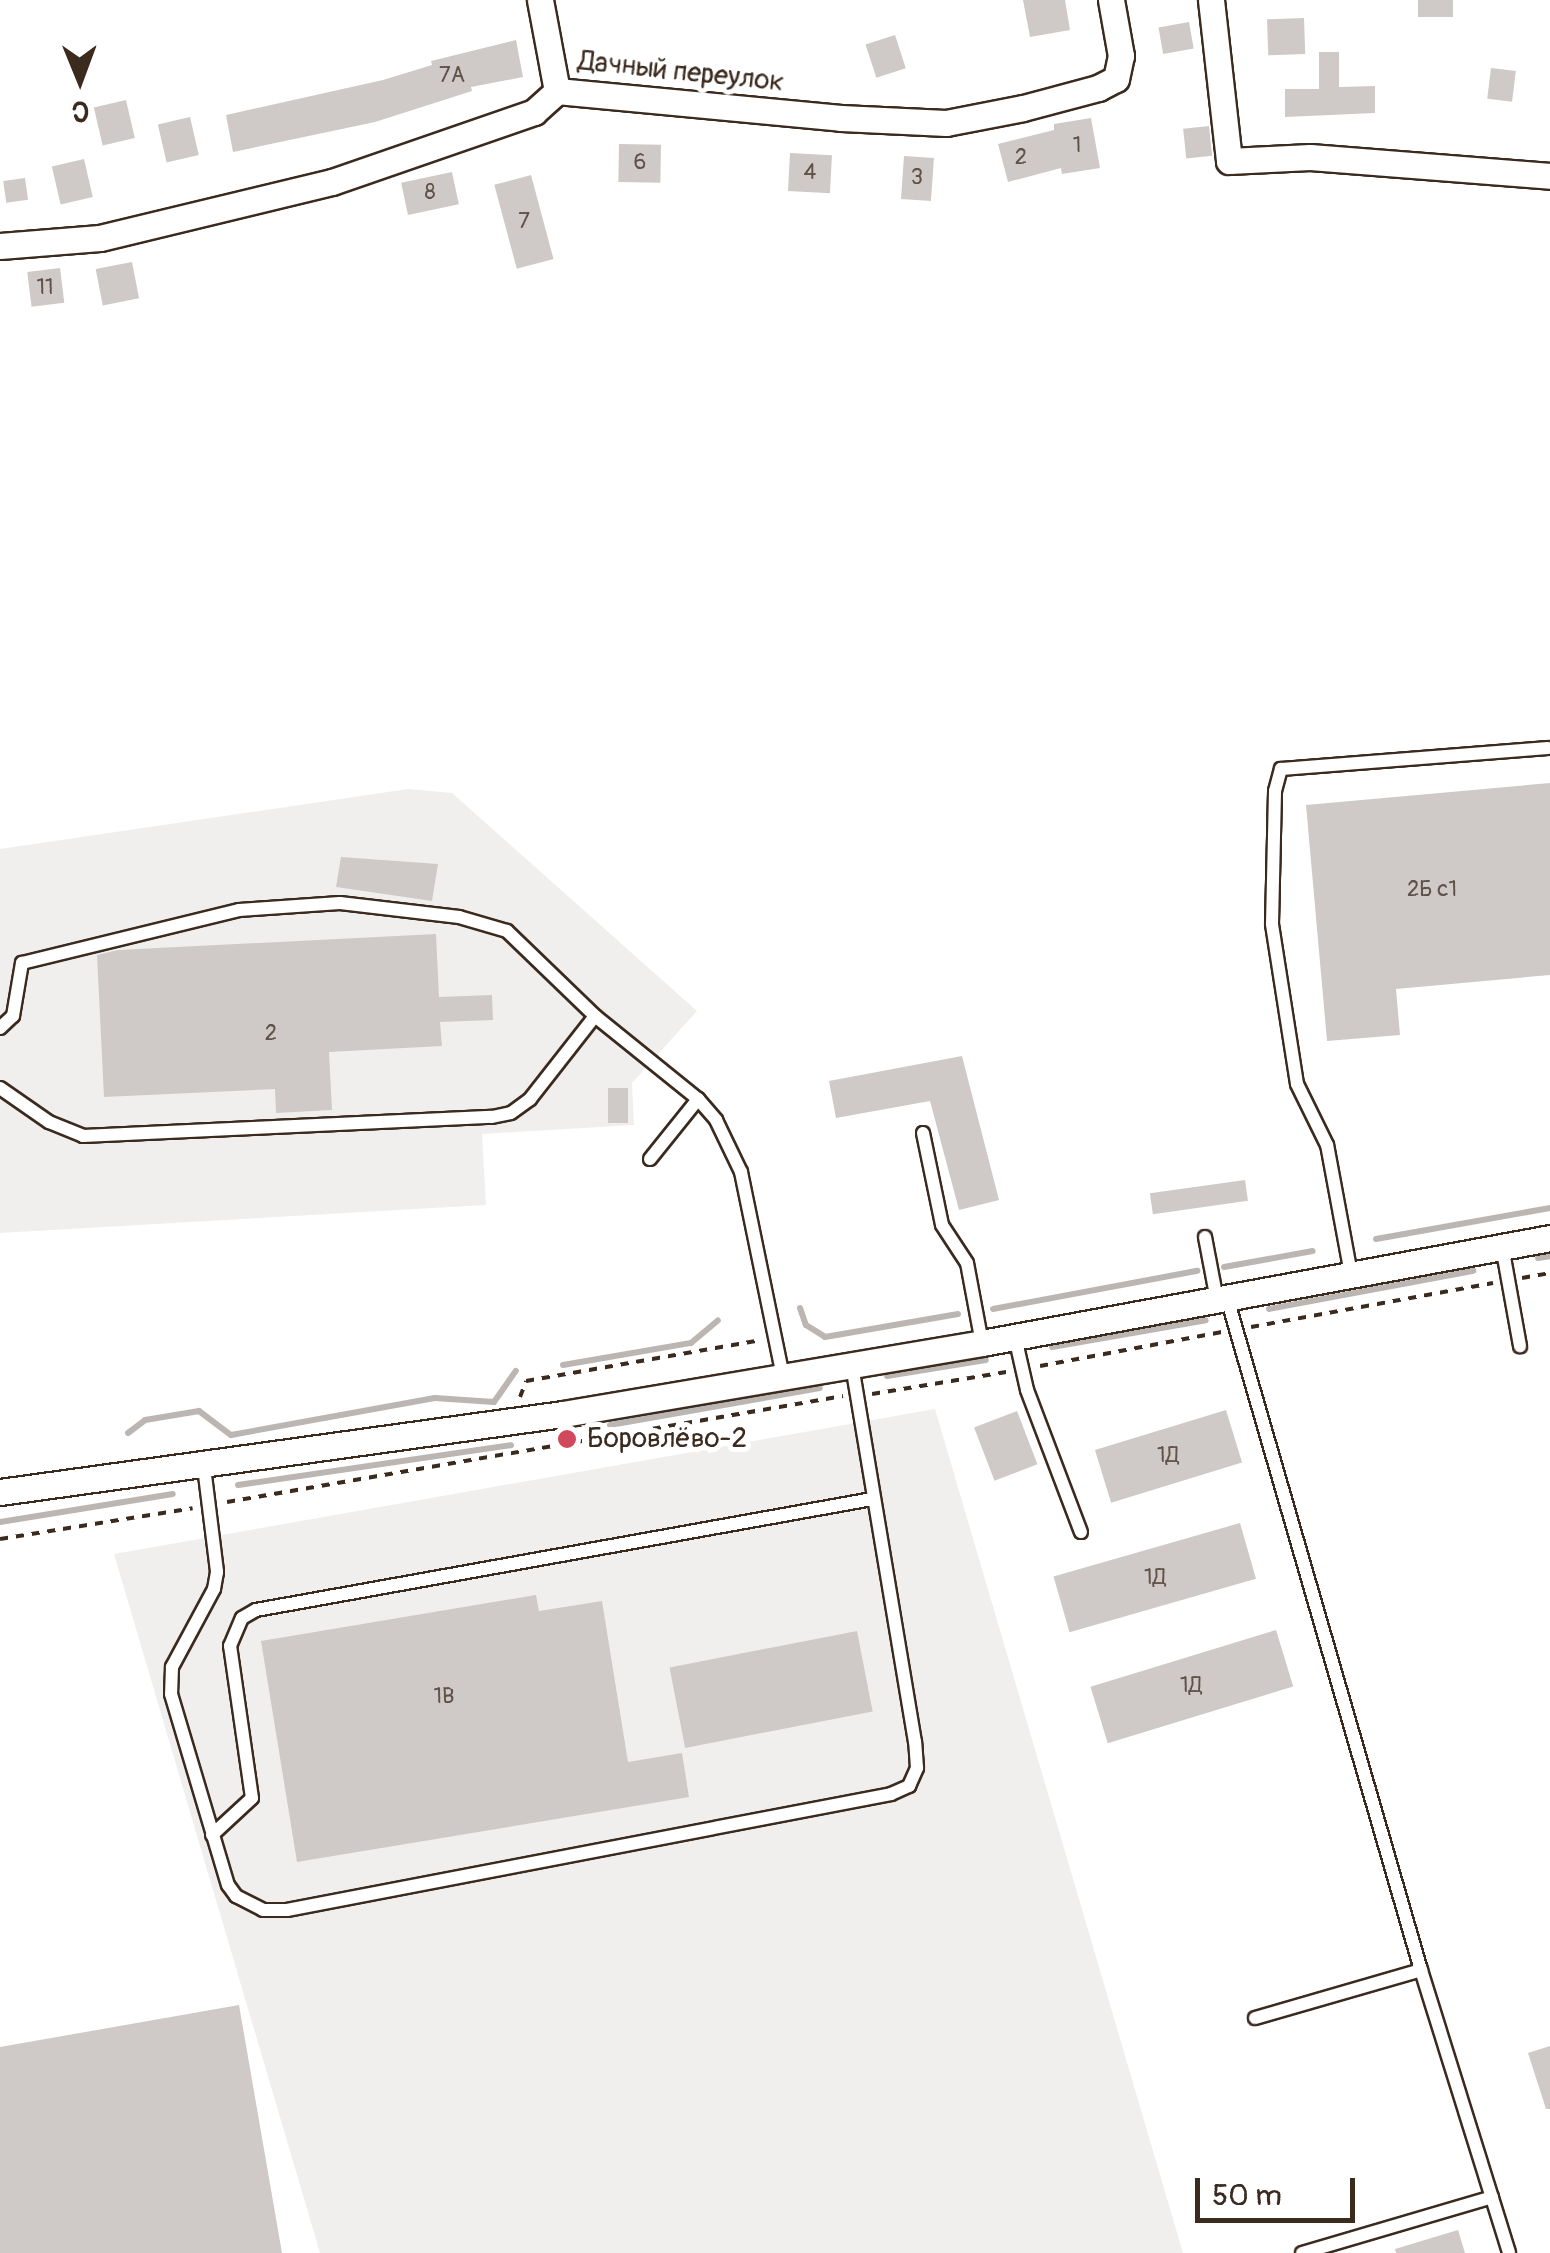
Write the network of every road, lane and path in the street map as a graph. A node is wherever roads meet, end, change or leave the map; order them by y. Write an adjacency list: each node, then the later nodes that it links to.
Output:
1 (540, 0): 4 (street)
2 (1112, 0): 4 (street, Дачный переулок)
3 (1211, 0): 5 (street)
4 (557, 91): 6 (street, Дачный переулок)
5 (1550, 176)
6 (0, 246)
7 (1548, 748): 18 (lane)
8 (595, 1016): 9 (lane); 10 (lane); 11 (lane)
9 (0, 1028)
10 (0, 1088)
11 (698, 1100): 13 (lane); 22 (lane)
12 (923, 1133): 24 (lane)
13 (650, 1159)
14 (1205, 1237): 20 (lane)
15 (1550, 1238): 16 (street)
16 (1502, 1246): 18 (street); 19 (lane)
17 (1550, 1273): 19 (path)
18 (1351, 1274): 20 (street)
19 (1508, 1280): 21 (path); 25 (lane)
20 (1222, 1299): 21 (lane); 23 (street)
21 (1237, 1330): 27 (path); 40 (lane)
22 (775, 1338): 28 (lane); 30 (path)
23 (1015, 1338): 24 (street); 27 (lane)
24 (982, 1343): 26 (street)
25 (1520, 1346)
26 (852, 1364): 28 (street); 29 (lane)
27 (1022, 1369): 29 (path); 37 (lane)
28 (782, 1376): 33 (street)
29 (856, 1394): 32 (path); 35 (lane)
30 (512, 1404)
31 (554, 1438): 32 (path)
32 (556, 1448): 36 (path)
33 (204, 1467): 34 (street); 36 (lane)
34 (0, 1492)
35 (872, 1499): 39 (lane); 39 (lane)
36 (208, 1506): 38 (path); 39 (lane)
37 (1082, 1532)
38 (0, 1540)
39 (212, 1834)
40 (1420, 1970): 41 (lane); 42 (lane)
41 (1255, 2018)
42 (1492, 2197): 43 (lane); 44 (lane)
43 (1302, 2253)
44 (1509, 2253)

